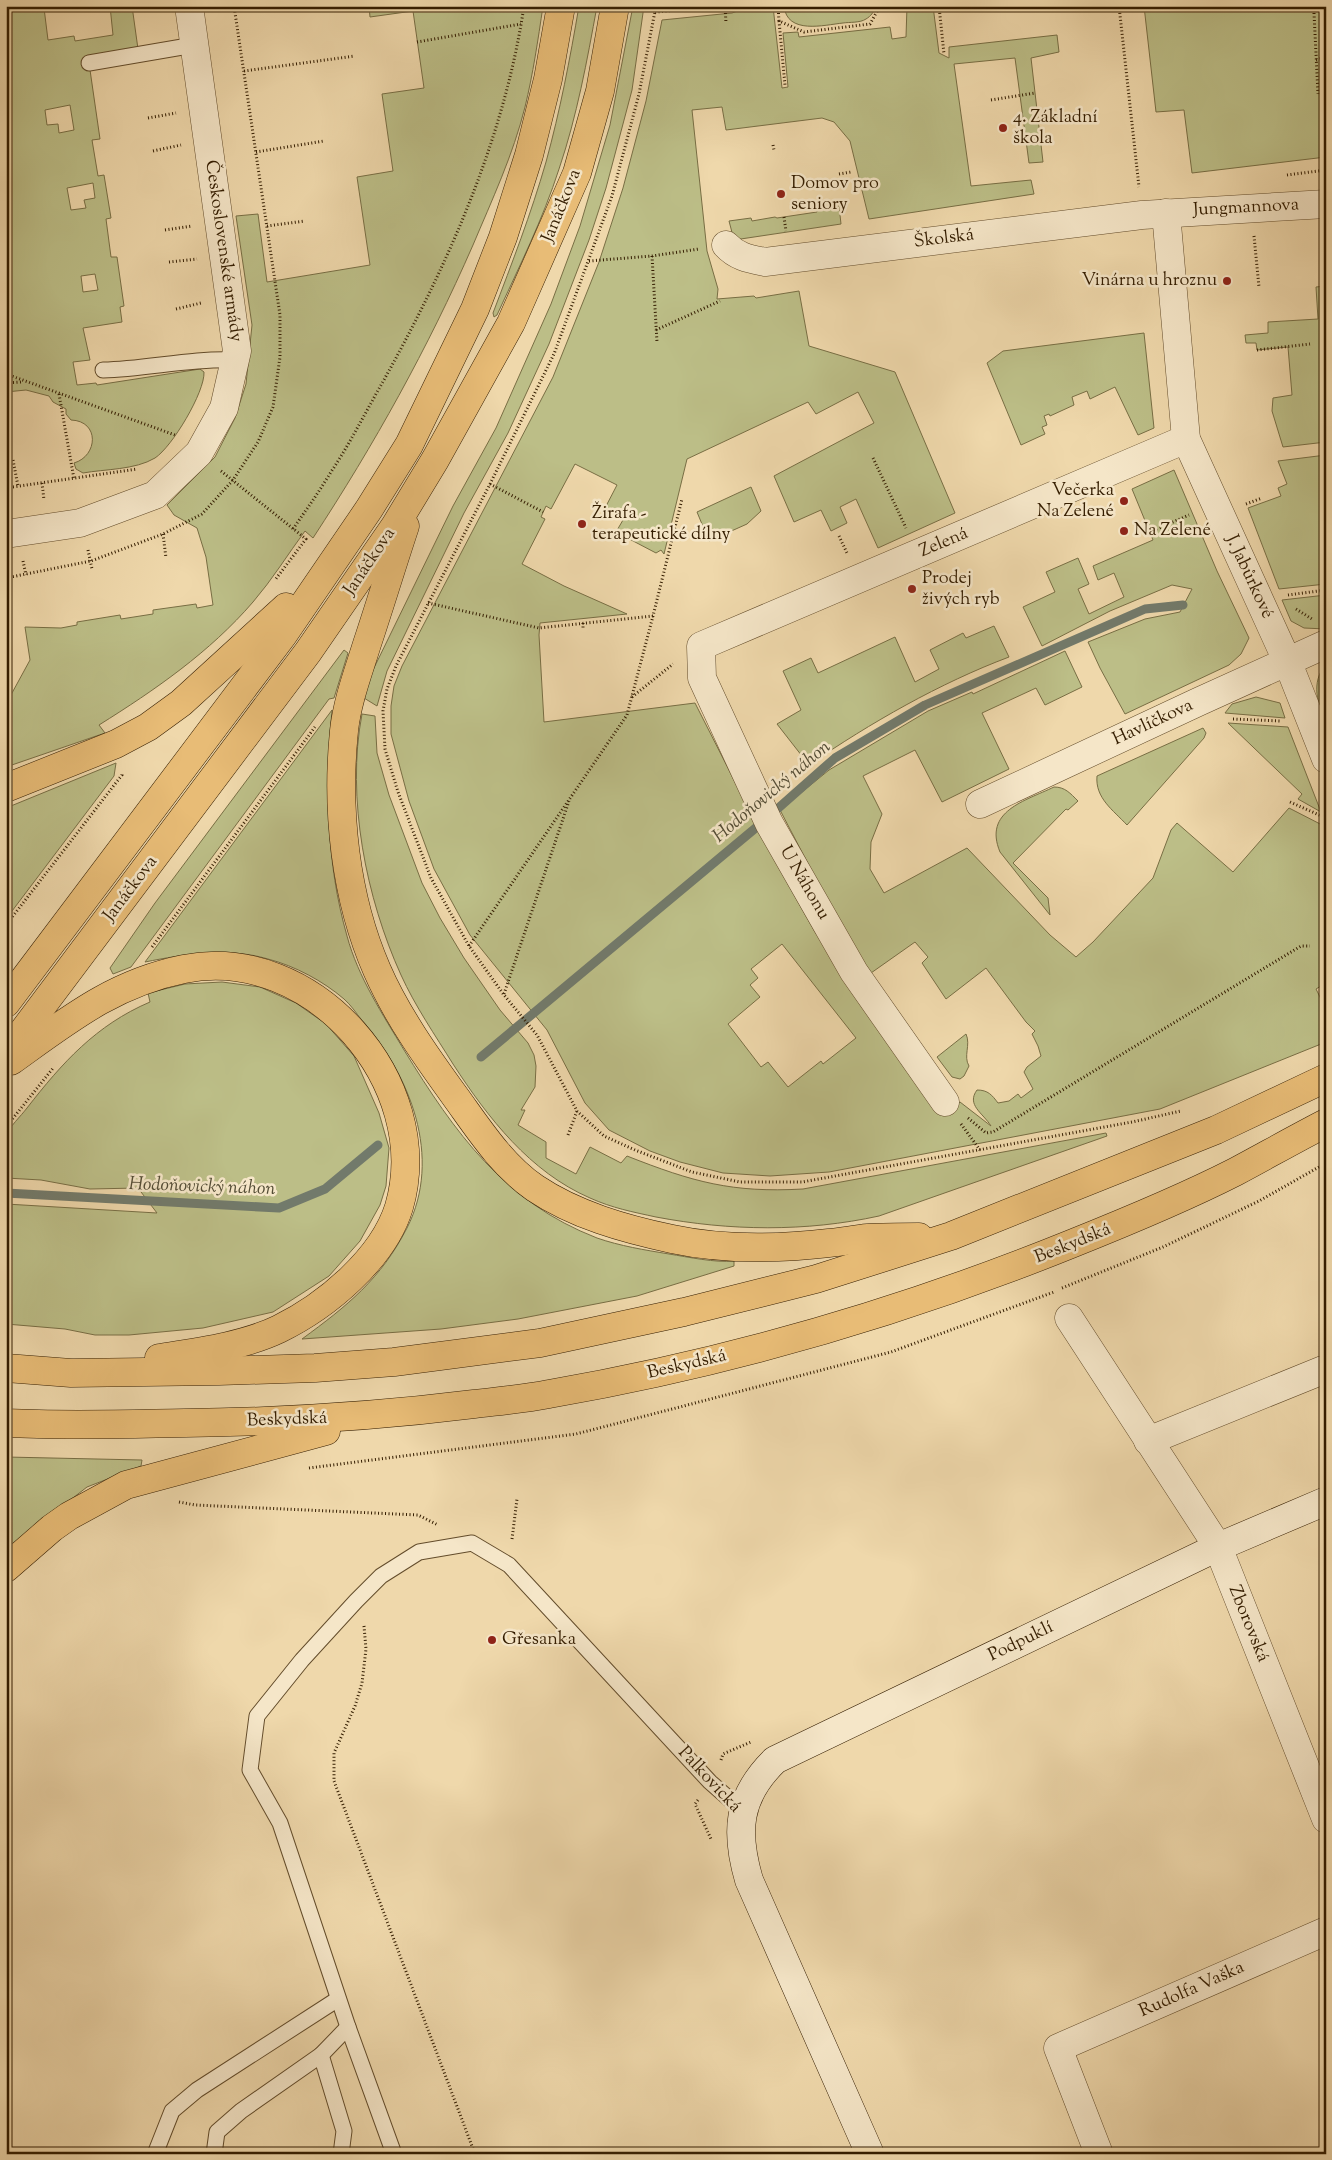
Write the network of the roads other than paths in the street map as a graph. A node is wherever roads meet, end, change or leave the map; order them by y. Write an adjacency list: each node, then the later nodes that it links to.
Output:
1 (189, 6): 4 (street, Československé armády)
2 (561, 6): 14 (main road, Janáčkova)
3 (615, 6): 12 (main road, Janáčkova)
4 (194, 45): 5 (lane); 9 (street, Československé armády)
5 (89, 63)
6 (1326, 204): 7 (street, Jungmannova)
7 (1154, 214): 8 (street, Školská); 11 (street, J. Jabůrkové)
8 (726, 245)
9 (235, 360): 10 (lane); 13 (street, Československé armády)
10 (103, 370)
11 (1186, 439): 16 (street, Zelená); 17 (street, J. Jabůrkové)
12 (416, 493): 22 (main road, Janáčkova); 27 (main road)
13 (6, 534)
14 (341, 550): 19 (main road); 21 (main road, Janáčkova)
15 (1322, 634): 17 (street, Havlíčkova)
16 (701, 646): 25 (street, U Náhonu)
17 (1288, 663): 18 (street, J. Jabůrkové); 20 (street, Havlíčkova)
18 (1326, 759)
19 (6, 788)
20 (980, 804)
21 (6, 1003)
22 (6, 1054)
23 (6, 1065): 31 (main road)
24 (1326, 1078): 27 (main road)
25 (955, 1108)
26 (1326, 1123): 32 (main road, Beskydská)
27 (951, 1236): 31 (main road)
28 (1069, 1318): 34 (street, Zborovská)
29 (6, 1368): 31 (main road)
30 (1323, 1370): 34 (street)
31 (71, 1373)
32 (399, 1414): 33 (main road, Beskydská); 37 (main road)
33 (6, 1423)
34 (1148, 1441): 36 (street, Zborovská)
35 (1326, 1502): 36 (street, Podpuklí)
36 (1218, 1548): 38 (street, Podpuklí); 39 (street, Zborovská)
37 (6, 1568)
38 (744, 1812): 41 (lane, Palkovická); 48 (street, Palkovická)
39 (1326, 1819)
40 (1326, 1931): 49 (street, Rudolfa Vaška)
41 (338, 1999): 42 (lane, Palkovická); 44 (lane)
42 (348, 2027): 43 (lane); 47 (lane, Palkovická)
43 (321, 2055): 45 (lane); 46 (lane)
44 (155, 2154)
45 (214, 2154)
46 (341, 2154)
47 (394, 2154)
48 (870, 2154)
49 (1099, 2154)

